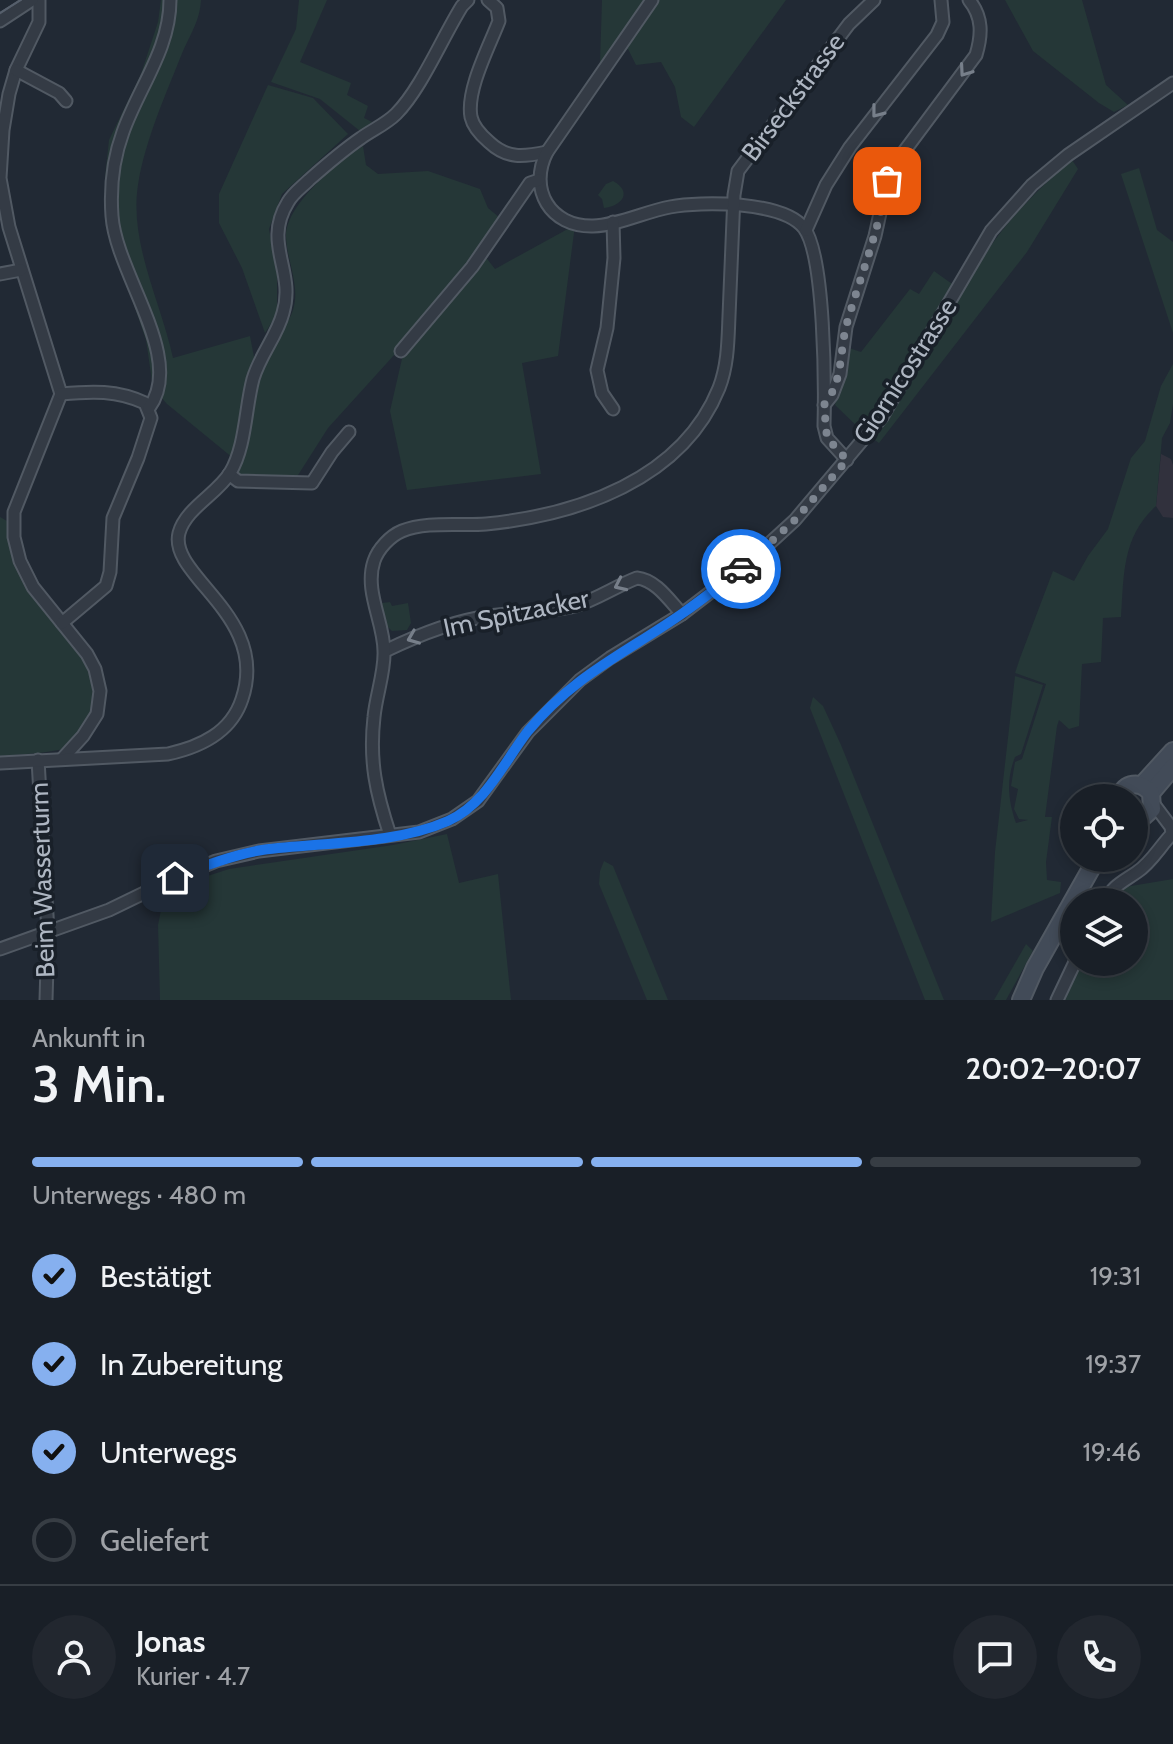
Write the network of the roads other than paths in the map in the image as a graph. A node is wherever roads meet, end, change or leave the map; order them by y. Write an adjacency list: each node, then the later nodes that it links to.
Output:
1 (32, 0): 10 (street)
2 (39, 0): 11 (street)
3 (170, 0): 24 (street)
4 (468, 0): 28 (street)
5 (488, 0): 14 (street)
6 (652, 0): 14 (street)
7 (874, 0): 16 (street, Birseckstrasse)
8 (941, 0): 18 (street, one-way to 18)
9 (969, 0): 23 (street, one-way to 23)
10 (0, 21)
11 (16, 70): 13 (street); 19 (street)
12 (1173, 83): 27 (street, Giornicostrasse)
13 (66, 101)
14 (547, 152): 15 (street)
15 (539, 180): 17 (street); 21 (street)
16 (734, 205): 17 (street); 18 (street); 33 (street, Birseckstrasse)
17 (613, 222): 25 (street)
18 (806, 230): 23 (street)
19 (21, 270): 20 (street); 22 (street)
20 (0, 274)
21 (401, 351)
22 (61, 394): 24 (street); 29 (street)
23 (824, 405): 27 (street)
24 (149, 408): 32 (street)
25 (613, 409)
26 (349, 432): 28 (street)
27 (847, 460): 31 (street, Giornicostrasse)
28 (229, 474): 35 (street)
29 (14, 512): 30 (street); 32 (street)
30 (0, 513)
31 (682, 614): 33 (street, Im Spitzacker, one-way to 33); 43 (street, Giornicostrasse)
32 (62, 623): 35 (street)
33 (385, 651): 43 (street)
34 (1173, 751): 39 (main road)
35 (62, 759): 36 (street)
36 (38, 760): 37 (street); 46 (street, Beim Wasserturm)
37 (0, 763)
38 (1173, 767): 39 (main road)
39 (1149, 794): 40 (main road); 42 (street)
40 (1148, 814)
41 (1148, 820): 42 (street)
42 (1166, 823): 45 (street)
43 (390, 835): 46 (street, Giornicostrasse)
44 (1089, 872): 51 (main road)
45 (1113, 888)
46 (48, 932): 48 (street, Giornicostrasse); 50 (street, Beim Wasserturm)
47 (1060, 940): 51 (main road)
48 (0, 949)
49 (1068, 976): 52 (street)
50 (46, 1000)
51 (1021, 1000)
52 (1057, 1000)

